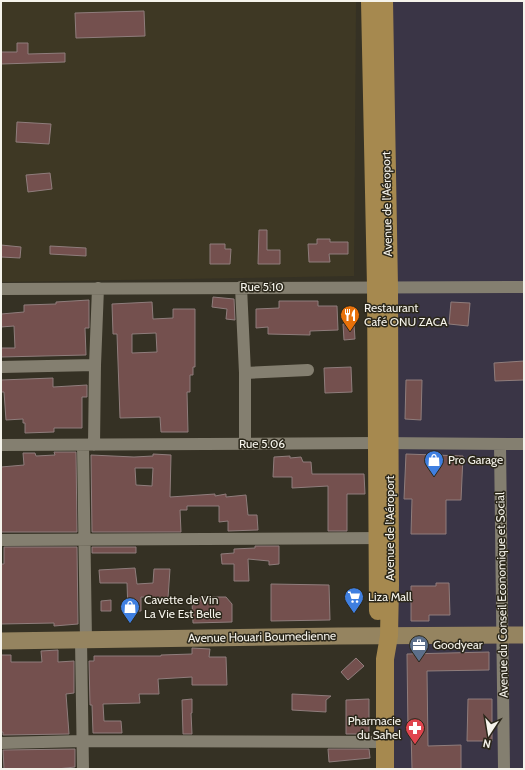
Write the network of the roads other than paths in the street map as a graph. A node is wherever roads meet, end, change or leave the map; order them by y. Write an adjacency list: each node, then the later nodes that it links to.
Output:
1 (370, 1): 4 (main road, Avenue de l'Aéroport)
2 (384, 1): 4 (main road, Avenue de l'Aéroport)
3 (241, 287): 4 (street, Rue 5.10); 6 (street, Rue 5.10); 11 (street)
4 (382, 287): 5 (street, Rue 5.10); 12 (main road, Avenue de l'Aéroport)
5 (524, 287)
6 (98, 288): 7 (street, Rue 5.10); 8 (street)
7 (1, 289)
8 (95, 365): 9 (street); 17 (street)
9 (1, 367)
10 (308, 370): 11 (street)
11 (245, 373): 13 (street)
12 (383, 443): 13 (street, Rue 5.06); 14 (street, Rue 5.06); 18 (main road, Avenue de l'Aéroport)
13 (245, 444): 17 (street, Rue 5.06)
14 (500, 444): 15 (street, Rue 5.06); 21 (street, Avenue du Conseil Economique et Social)
15 (524, 444)
16 (1, 445): 17 (street, Rue 5.06)
17 (88, 445): 19 (street)
18 (383, 538): 19 (street); 23 (main road, Avenue de l'Aéroport)
19 (84, 539): 20 (street); 24 (street)
20 (1, 540)
21 (502, 635): 22 (main road, Avenue Houari Boumedienne); 23 (main road, Avenue Houari Boumedienne); 31 (street, Avenue du Conseil Economique et Social)
22 (524, 635)
23 (384, 636): 24 (main road, Avenue Houari Boumedienne); 27 (main road, Avenue de l'Aéroport)
24 (84, 640): 25 (main road, Avenue Houari Boumedienne); 26 (street)
25 (1, 641)
26 (83, 741): 27 (street); 28 (street); 29 (street)
27 (386, 742): 30 (main road, Avenue de l'Aéroport)
28 (1, 743)
29 (83, 769)
30 (386, 769)
31 (504, 769)

